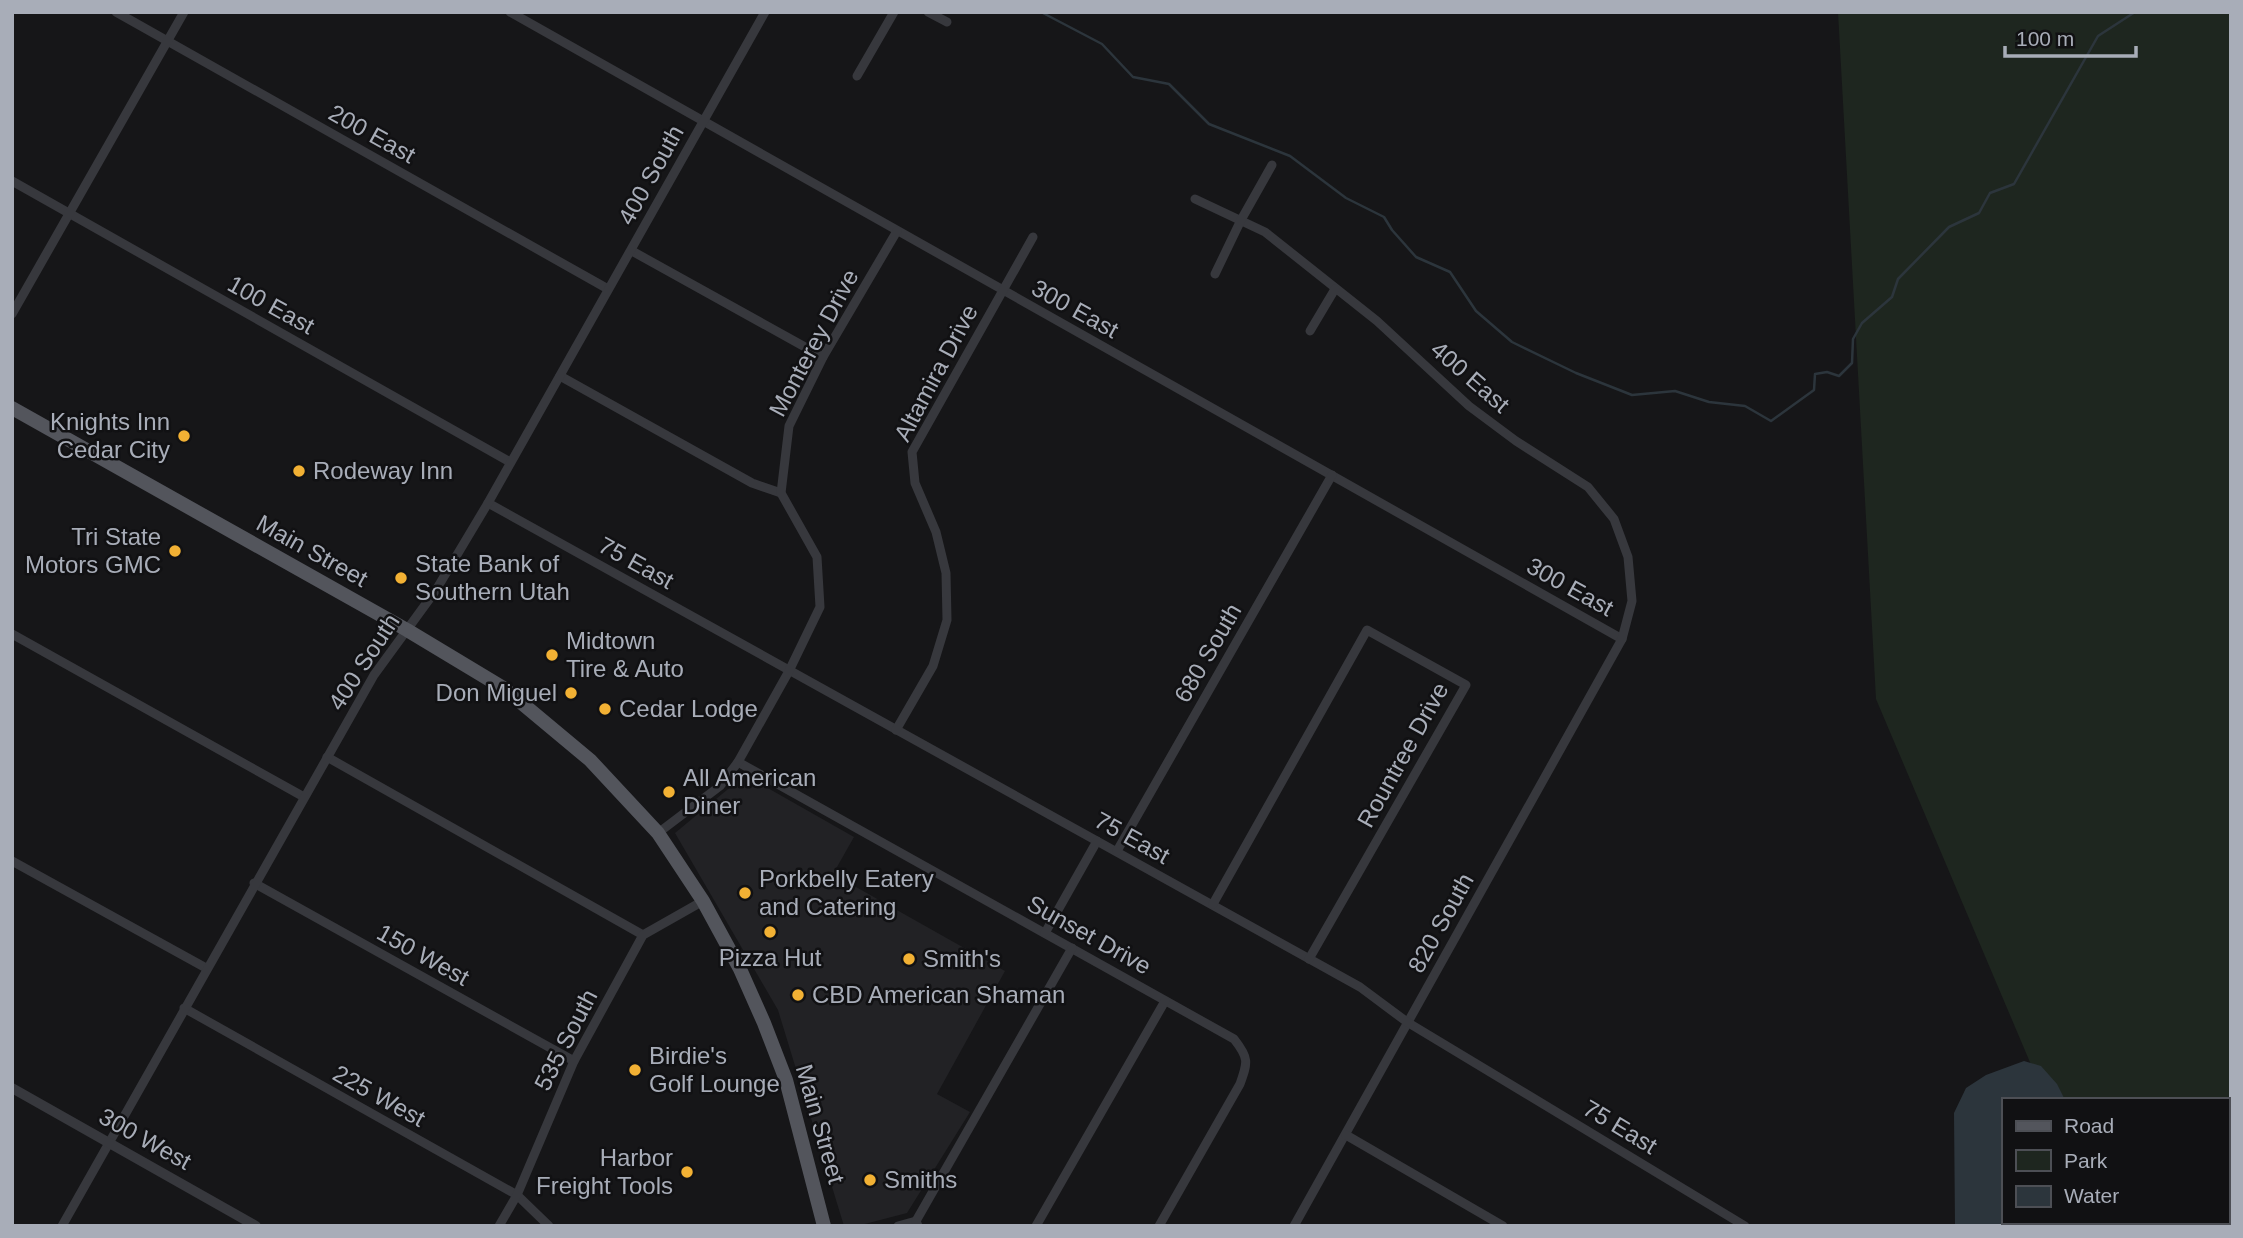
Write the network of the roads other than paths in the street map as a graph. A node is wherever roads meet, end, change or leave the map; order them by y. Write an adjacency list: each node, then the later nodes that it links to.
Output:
1 (116, 12): 8 (street, 200 East)
2 (184, 12): 8 (street)
3 (510, 12): 10 (street, 300 East)
4 (765, 12): 10 (street, 400 South)
5 (894, 12): 9 (street)
6 (928, 12): 7 (street)
7 (947, 22)
8 (167, 41): 14 (street); 20 (street, 200 East)
9 (858, 76)
10 (703, 121): 16 (street, 300 East); 18 (street, 400 South)
11 (1272, 165): 15 (street)
12 (12, 180): 14 (street, 100 East)
13 (1195, 199): 15 (street, 400 East)
14 (69, 213): 23 (street); 28 (street, 100 East)
15 (1241, 220): 19 (street); 21 (street, 400 East)
16 (897, 231): 22 (street, 300 East); 25 (street, Monterey Drive)
17 (1033, 237): 22 (street, Altamira Drive)
18 (632, 251): 20 (street, 400 South); 25 (street)
19 (1215, 274)
20 (608, 289): 26 (street, 400 South)
21 (1335, 289): 24 (street); 34 (street, 400 East)
22 (1002, 291): 29 (street, 300 East); 36 (street, Altamira Drive)
23 (12, 314)
24 (1310, 331)
25 (823, 357): 30 (street, Monterey Drive)
26 (560, 376): 28 (street, 400 South); 30 (street)
27 (12, 408): 32 (main road, Main Street)
28 (510, 462): 31 (street, 400 South)
29 (1332, 474): 34 (street, 300 East); 42 (street, 680 South)
30 (781, 493): 35 (street)
31 (488, 503): 32 (street, 400 South); 35 (street, 75 East)
32 (407, 630): 37 (street, 400 South); 40 (main road, Main Street)
33 (12, 634): 39 (street)
34 (1622, 639): 54 (street, 820 South)
35 (789, 671): 36 (street, 75 East); 38 (street)
36 (896, 730): 41 (street, 75 East)
37 (327, 757): 39 (street, 400 South); 48 (street)
38 (738, 762): 40 (street); 47 (street, Sunset Drive)
39 (304, 797): 44 (street, 400 South)
40 (659, 833): 45 (main road, Main Street)
41 (1097, 841): 42 (street, 75 East); 47 (street)
42 (1117, 851): 46 (street, 75 East)
43 (12, 861): 51 (street)
44 (254, 883): 51 (street, 400 South); 55 (street, 150 West)
45 (703, 901): 48 (street); 65 (main road, Main Street)
46 (1213, 904): 50 (street, 75 East); 50 (street, Rountree Drive)
47 (1045, 933): 49 (street, Sunset Drive)
48 (643, 936): 55 (street, 535 South)
49 (1072, 948): 52 (street, Sunset Drive); 60 (street)
50 (1309, 959): 54 (street, 75 East)
51 (206, 968): 53 (street, 400 South)
52 (1165, 1001): 67 (street); 68 (street, Sunset Drive)
53 (184, 1008): 58 (street, 400 South); 59 (street, 225 West)
54 (1407, 1022): 57 (street, 820 South); 71 (street, 75 East)
55 (574, 1061): 59 (street, 535 South)
56 (12, 1088): 58 (street, 300 West)
57 (1346, 1135): 69 (street, 820 South); 70 (street)
58 (109, 1142): 61 (street, 400 South); 62 (street, 300 West)
59 (517, 1195): 63 (street, 535 South); 64 (street, 225 West)
60 (917, 1223): 66 (street)
61 (62, 1226)
62 (256, 1226)
63 (499, 1226)
64 (549, 1226)
65 (824, 1226)
66 (898, 1226)
67 (1036, 1226)
68 (1159, 1226)
69 (1294, 1226)
70 (1503, 1226)
71 (1745, 1226)

